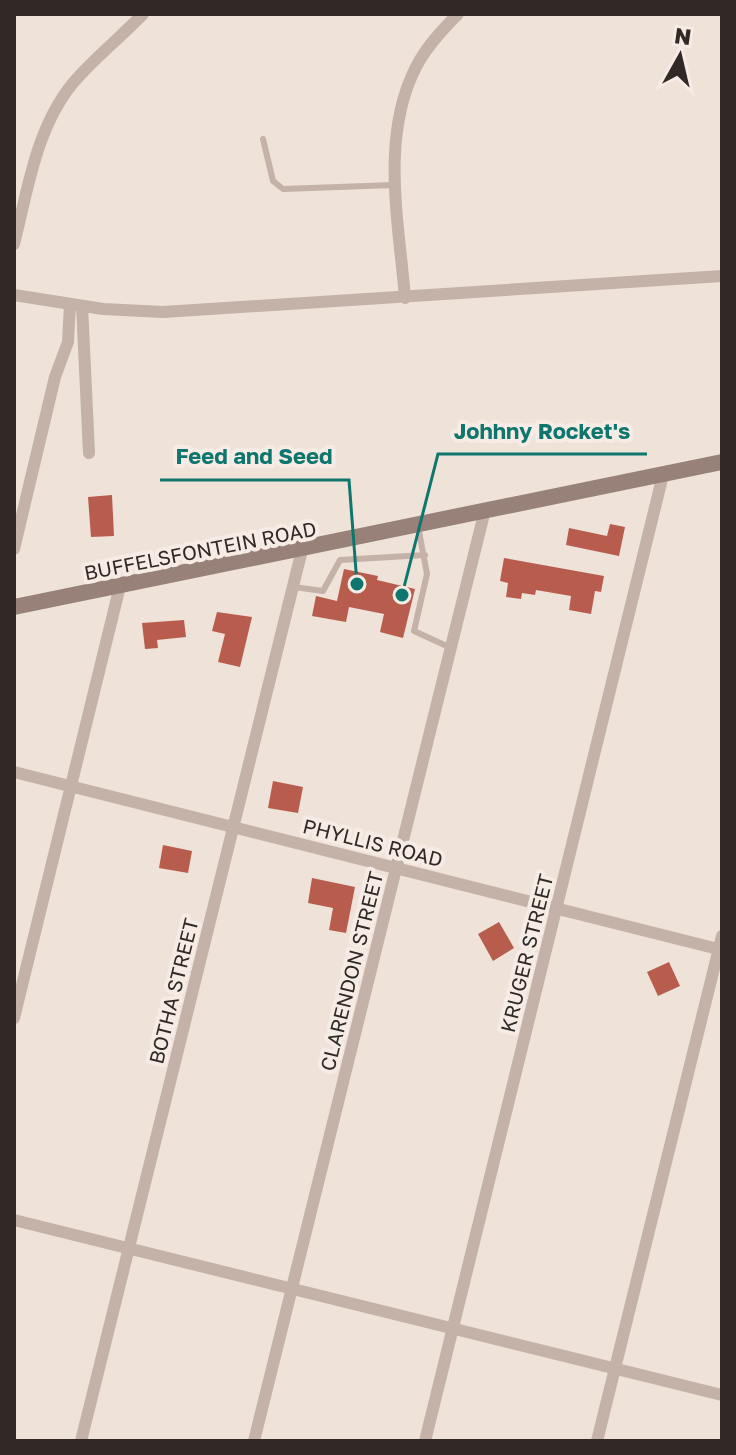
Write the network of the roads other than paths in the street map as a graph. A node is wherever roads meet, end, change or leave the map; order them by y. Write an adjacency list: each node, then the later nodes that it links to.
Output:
1 (143, 14): 5 (street)
2 (458, 14): 4 (street)
3 (263, 139): 4 (lane)
4 (396, 185): 8 (street)
5 (14, 244)
6 (722, 276): 8 (street)
7 (14, 295): 9 (street)
8 (405, 298): 9 (street)
9 (76, 305): 10 (street); 15 (street)
10 (89, 453)
11 (722, 462): 12 (main road, BUFFELSFONTEIN ROAD)
12 (663, 475): 13 (main road, BUFFELSFONTEIN ROAD); 26 (street, KRUGER STREET)
13 (485, 510): 14 (main road, BUFFELSFONTEIN ROAD); 21 (street, CLARENDON STREET)
14 (418, 525): 16 (main road, BUFFELSFONTEIN ROAD); 17 (lane)
15 (14, 549)
16 (302, 550): 18 (main road, BUFFELSFONTEIN ROAD); 19 (street, BOTHA STREET)
17 (425, 555): 19 (lane); 21 (lane)
18 (120, 586): 20 (main road, BUFFELSFONTEIN ROAD); 23 (street)
19 (294, 587): 24 (street, BOTHA STREET)
20 (14, 607)
21 (451, 648): 25 (street, CLARENDON STREET)
22 (14, 772): 23 (street, PHYLLIS ROAD)
23 (72, 787): 24 (street, PHYLLIS ROAD); 28 (street)
24 (234, 828): 25 (street, PHYLLIS ROAD); 30 (street, BOTHA STREET)
25 (397, 868): 26 (street, PHYLLIS ROAD); 31 (street, CLARENDON STREET)
26 (557, 909): 27 (street, PHYLLIS ROAD); 32 (street, KRUGER STREET)
27 (721, 945): 33 (street)
28 (14, 1018)
29 (14, 1220): 30 (street)
30 (129, 1248): 31 (street); 35 (street, BOTHA STREET)
31 (292, 1288): 32 (street); 36 (street, CLARENDON STREET)
32 (453, 1327): 33 (street); 37 (street, KRUGER STREET)
33 (615, 1368): 34 (street); 38 (street)
34 (722, 1395)
35 (81, 1441)
36 (254, 1441)
37 (425, 1441)
38 (597, 1441)

